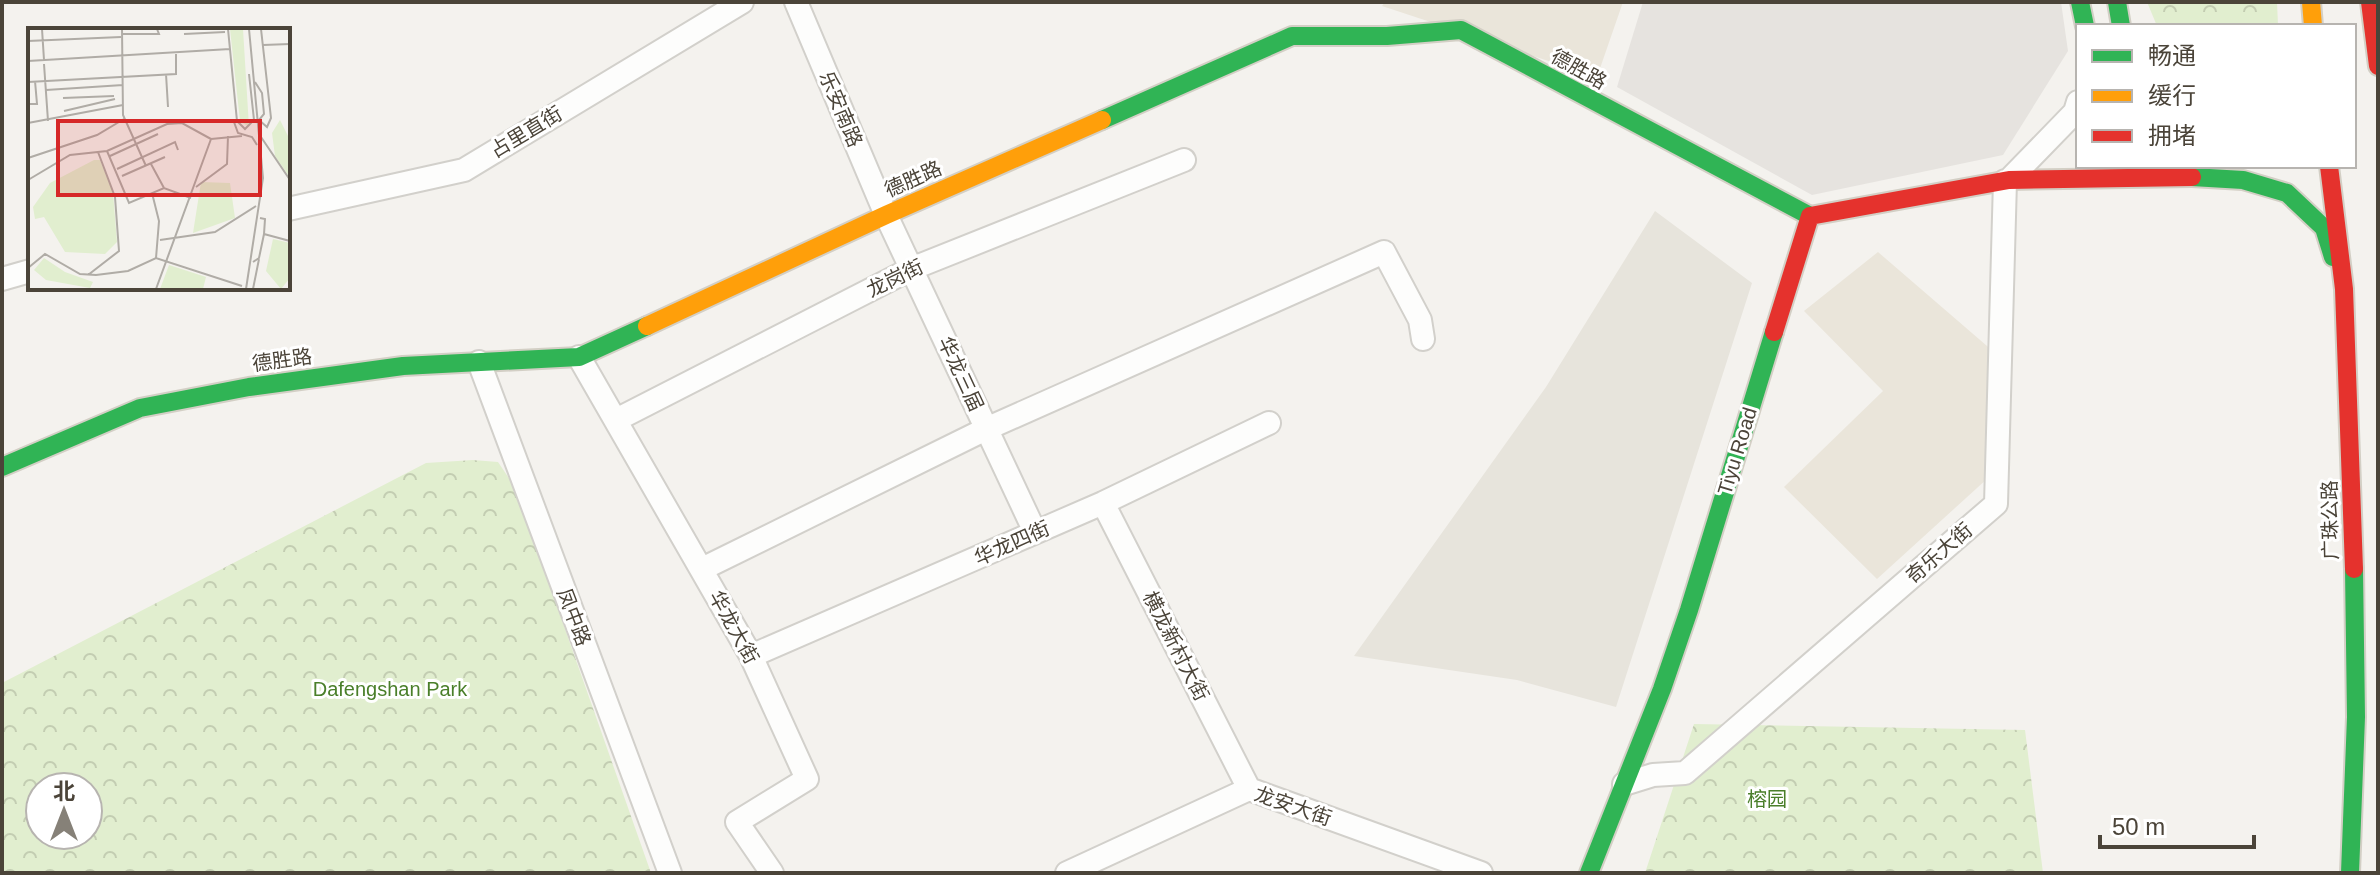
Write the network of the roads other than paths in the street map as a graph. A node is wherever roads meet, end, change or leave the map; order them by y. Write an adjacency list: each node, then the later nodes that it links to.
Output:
1 (742, 2): 18 (street, 占里直街)
2 (796, 2): 19 (street, 乐安南路)
3 (2080, 2): 7 (main road)
4 (2117, 2): 8 (main road)
5 (2309, 2): 9 (main road); 10 (main road)
6 (2375, 3): 11 (main road)
7 (2085, 24)
8 (2121, 24)
9 (2304, 24)
10 (2313, 24)
11 (2378, 66)
12 (2076, 109): 17 (street)
13 (1184, 160): 21 (street, 龙岗街)
14 (2164, 168): 16 (main road)
15 (2329, 168): 24 (main road, 广珠公路)
16 (2192, 177): 17 (main road); 24 (main road)
17 (2007, 180): 20 (main road); 36 (street, 奇乐大街)
18 (290, 209)
19 (886, 215): 20 (main road, 德胜路); 21 (street, 华龙三届); 26 (main road, 德胜路)
20 (1810, 216): 36 (main road, Tiyu Road)
21 (911, 269): 28 (street, 龙岗街); 30 (street, 华龙三届)
22 (28, 272): 23 (street)
23 (2, 279)
24 (2344, 289): 44 (main road, 广珠公路)
25 (1423, 339): 30 (street)
26 (579, 357): 27 (main road, 德胜路); 28 (street, 华龙大街)
27 (479, 362): 31 (main road, 德胜路); 39 (street, 凤中路)
28 (616, 420): 34 (street, 华龙大街)
29 (1269, 423): 32 (street, 华龙四街)
30 (986, 429): 33 (street, 华龙三届); 34 (street)
31 (2, 467)
32 (1103, 503): 33 (street, 华龙四街); 37 (street, 横龙新村大街)
33 (1035, 532): 35 (street, 华龙四街)
34 (702, 569): 35 (street, 华龙大街)
35 (751, 656): 40 (street, 华龙大街)
36 (1624, 784): 43 (main road, Tiyu Road)
37 (1249, 789): 38 (street, 龙安大街); 42 (street, 龙安大街)
38 (1110, 864): 41 (street, 龙安大街)
39 (670, 873)
40 (772, 873)
41 (1067, 873)
42 (1481, 873)
43 (1589, 873)
44 (2350, 873)

